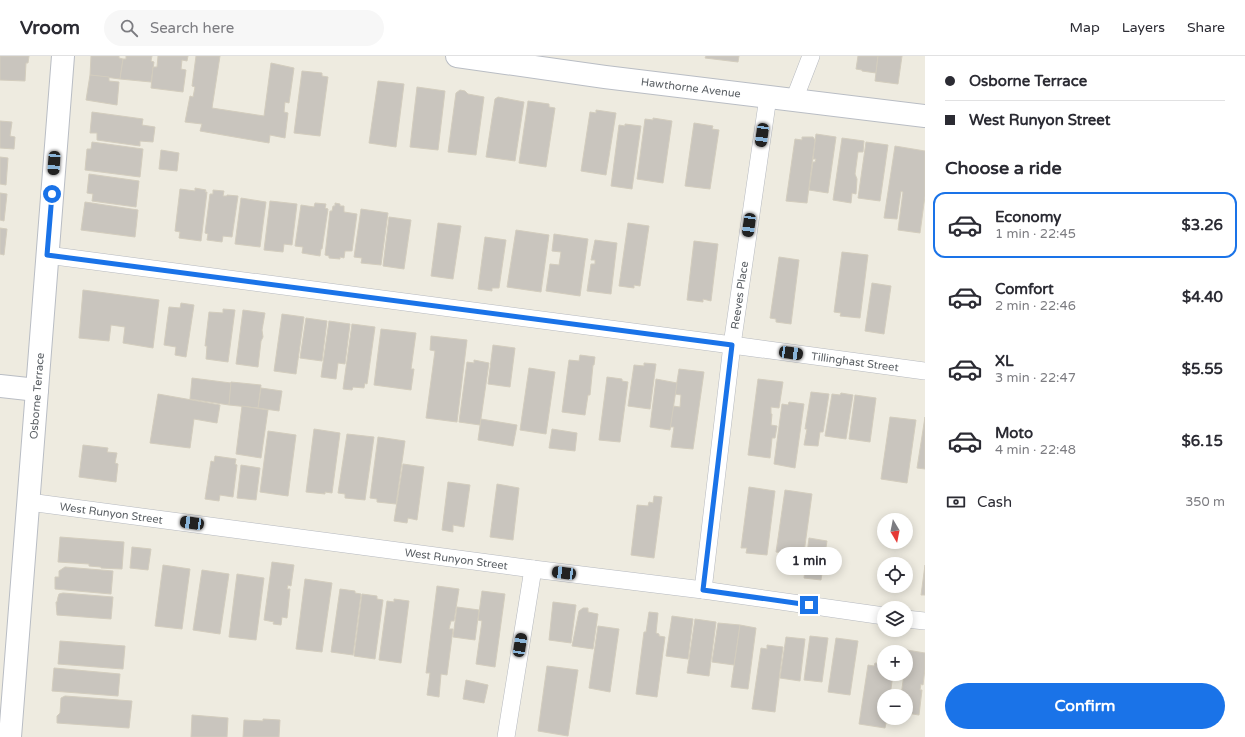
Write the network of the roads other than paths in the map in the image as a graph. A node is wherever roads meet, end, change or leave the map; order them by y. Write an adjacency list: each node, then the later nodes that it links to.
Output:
1 (62, 56): 8 (street, Osborne Terrace)
2 (457, 56): 4 (street, Hawthorne Avenue)
3 (811, 56): 6 (street)
4 (547, 62): 5 (street, Hawthorne Avenue)
5 (768, 97): 6 (street, Hawthorne Avenue); 9 (street, Reeves Place)
6 (794, 100): 7 (street, Hawthorne Avenue)
7 (925, 116)
8 (47, 255): 9 (street, Tillinghast Street); 12 (street, Osborne Terrace)
9 (732, 345): 10 (street, Tillinghast Street); 15 (street, Reeves Place)
10 (925, 371)
11 (0, 386): 12 (street)
12 (37, 390): 13 (street, Osborne Terrace)
13 (28, 502): 14 (street, West Runyon Street); 19 (street, Osborne Terrace)
14 (533, 569): 15 (street, West Runyon Street); 20 (street)
15 (703, 590): 16 (street, West Runyon Street)
16 (877, 615)
17 (913, 620): 18 (street)
18 (925, 621)
19 (10, 737)
20 (506, 737)

